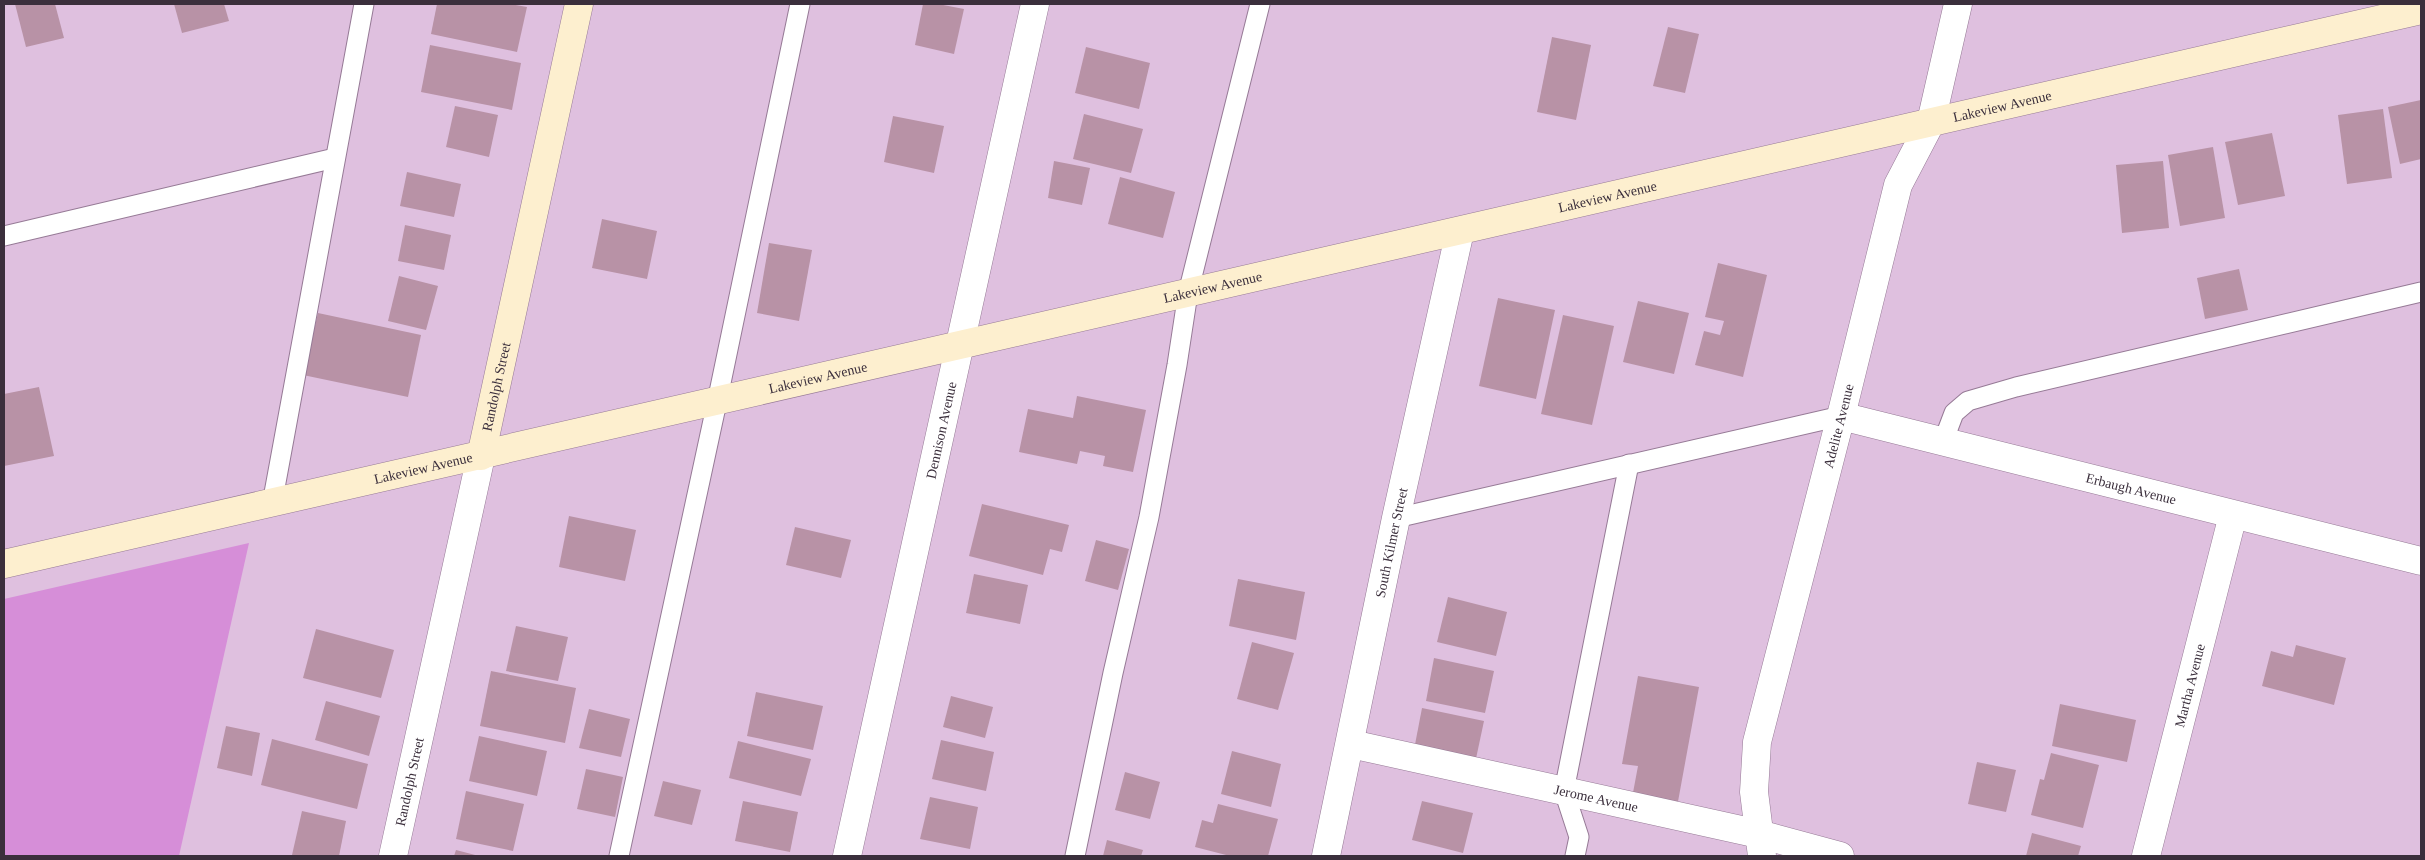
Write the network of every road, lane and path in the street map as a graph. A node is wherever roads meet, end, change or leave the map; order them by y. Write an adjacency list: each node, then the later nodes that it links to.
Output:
1 (364, 4): 9 (lane)
2 (579, 4): 18 (street, Randolph Street)
3 (800, 4): 15 (lane)
4 (1035, 4): 14 (street, Dennison Avenue)
5 (1260, 4): 13 (lane)
6 (1958, 4): 8 (street, Adelite Avenue)
7 (2421, 10): 8 (street, Lakeview Avenue)
8 (1932, 122): 10 (street, Lakeview Avenue); 16 (street, Adelite Avenue)
9 (335, 158): 11 (lane); 20 (lane)
10 (1460, 231): 13 (street, Lakeview Avenue); 22 (street, South Kilmer Street)
11 (4, 236)
12 (2421, 292): 17 (lane)
13 (1188, 293): 14 (street, Lakeview Avenue); 31 (lane)
14 (959, 347): 15 (street, Lakeview Avenue); 30 (street, Dennison Avenue)
15 (718, 402): 18 (street, Lakeview Avenue); 29 (lane)
16 (1841, 416): 17 (street, Erbaugh Avenue); 19 (lane); 27 (street, Adelite Avenue)
17 (1943, 442): 21 (street, Erbaugh Avenue)
18 (481, 456): 20 (street, Lakeview Avenue); 28 (street, Randolph Street)
19 (1629, 464): 22 (lane); 26 (lane)
20 (272, 504): 24 (street, Lakeview Avenue)
21 (2233, 515): 23 (street, Erbaugh Avenue); 35 (street, Martha Avenue)
22 (1396, 518): 25 (street, South Kilmer Street)
23 (2421, 561)
24 (4, 564)
25 (1351, 744): 26 (street, Jerome Avenue); 32 (street, South Kilmer Street)
26 (1564, 791): 27 (street, Jerome Avenue); 33 (lane)
27 (1760, 845): 34 (street, Jerome Avenue)
28 (393, 856)
29 (619, 856)
30 (847, 856)
31 (1075, 856)
32 (1326, 856)
33 (1575, 856)
34 (1840, 856)
35 (2146, 856)

